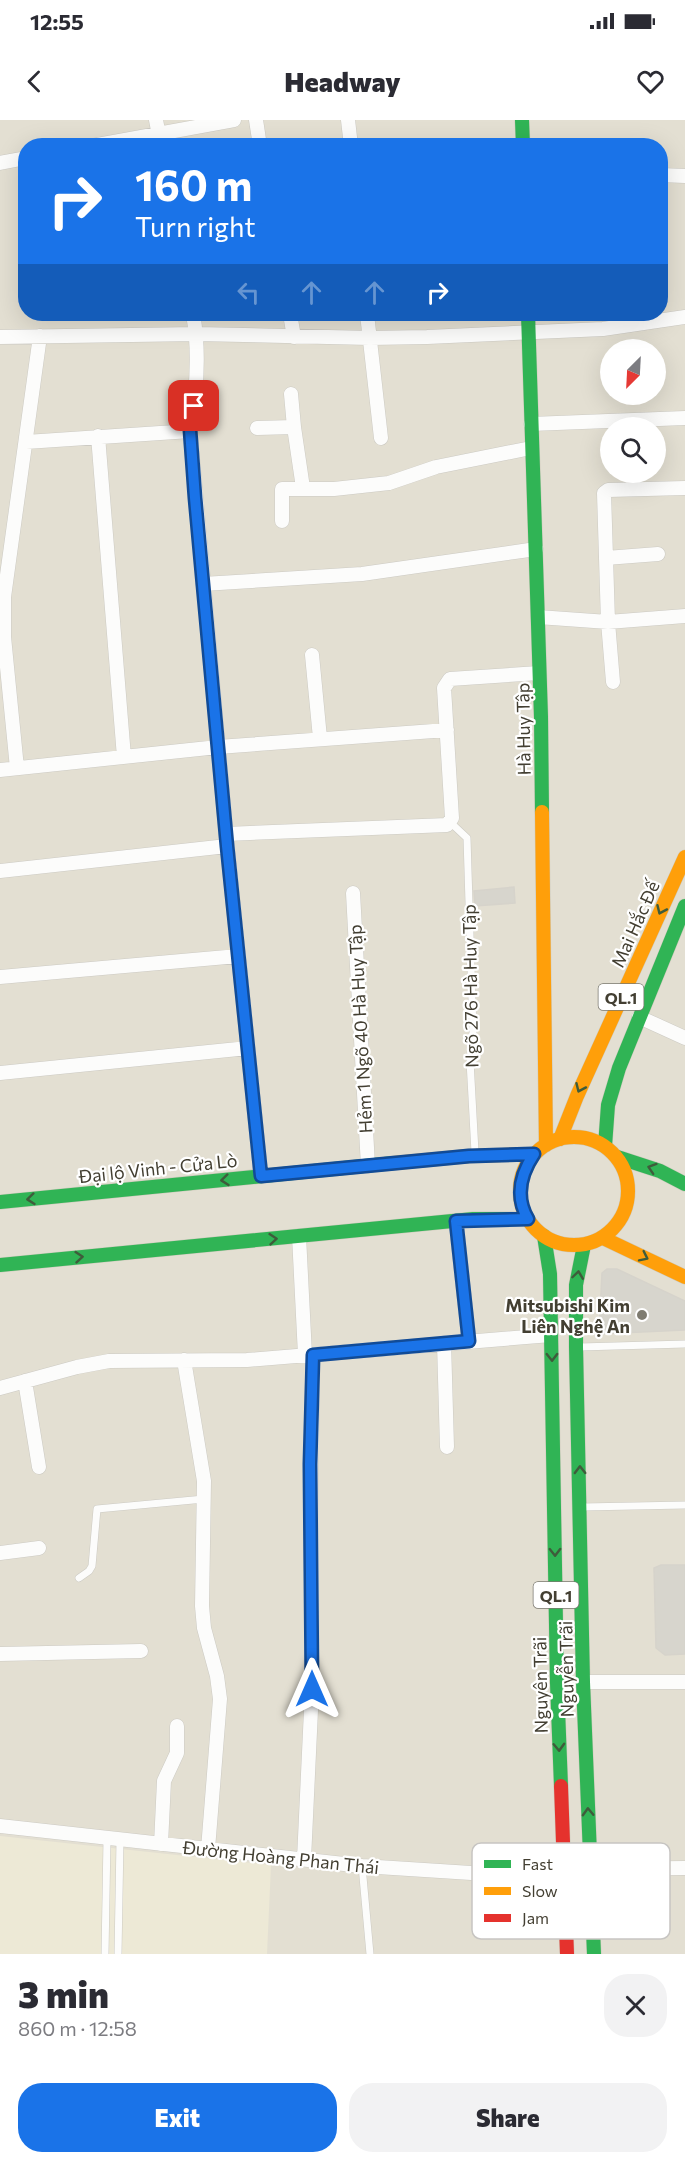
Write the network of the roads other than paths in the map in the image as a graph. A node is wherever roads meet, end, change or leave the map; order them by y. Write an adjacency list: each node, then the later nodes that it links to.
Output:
1 (234, 120): 5 (street)
2 (256, 120): 7 (street)
3 (348, 120): 8 (street)
4 (522, 120): 9 (main road)
5 (158, 133): 6 (street)
6 (133, 138)
7 (259, 138)
8 (350, 138)
9 (523, 138)
10 (18, 160): 11 (street)
11 (0, 163)
12 (668, 175): 13 (street)
13 (685, 176)
14 (685, 317): 15 (street)
15 (668, 319)
16 (194, 321): 22 (street)
17 (291, 321): 25 (street)
18 (368, 321): 26 (street)
19 (528, 321): 21 (main road, Hà Huy Tập)
20 (658, 321): 21 (street)
21 (529, 333): 26 (street); 29 (main road, Hà Huy Tập)
22 (197, 334): 23 (street); 25 (street); 32 (street)
23 (40, 336): 24 (street); 35 (street)
24 (0, 337)
25 (294, 337): 26 (street)
26 (370, 338): 34 (street)
27 (291, 394): 30 (street)
28 (685, 418): 29 (street)
29 (531, 424): 36 (main road, Hà Huy Tập)
30 (294, 427): 31 (street); 37 (street)
31 (257, 428)
32 (190, 430): 33 (street); 43 (street)
33 (98, 436): 35 (street); 53 (street)
34 (381, 438)
35 (26, 442): 54 (street)
36 (531, 448): 37 (street); 40 (main road, Hà Huy Tập)
37 (303, 488): 39 (street)
38 (685, 488): 42 (street)
39 (282, 521)
40 (536, 549): 43 (street); 45 (main road, Hà Huy Tập)
41 (658, 554): 42 (street)
42 (606, 558): 46 (street)
43 (203, 584): 52 (street)
44 (685, 616): 46 (street)
45 (538, 617): 46 (street); 48 (main road, Hà Huy Tập)
46 (608, 622): 49 (street)
47 (312, 655): 51 (street)
48 (539, 673): 50 (street); 70 (main road, Hà Huy Tập)
49 (612, 682)
50 (447, 730): 51 (street); 56 (street)
51 (320, 738): 52 (street)
52 (218, 747): 53 (street); 57 (street)
53 (124, 757): 54 (street)
54 (17, 768): 55 (street)
55 (0, 770)
56 (451, 823): 57 (street); 73 (lane, Ngõ 276 Hà Huy Tập)
57 (227, 840): 59 (street); 63 (street)
58 (685, 857): 69 (main road, Mai Hắc Đế / QL.1, one-way to 69)
59 (0, 871)
60 (353, 893): 75 (street, Hẻm 1 Ngõ 40 Hà Huy Tập)
61 (685, 906): 62 (main road, QL.1)
62 (680, 929): 65 (main road, QL.1)
63 (238, 956): 64 (street); 67 (street)
64 (0, 977)
65 (639, 1017): 66 (street); 71 (main road, QL.1)
66 (685, 1038)
67 (248, 1048): 68 (street); 76 (street)
68 (0, 1073)
69 (560, 1139): 70 (main road); 71 (main road)
70 (546, 1144): 72 (main road)
71 (605, 1146): 74 (main road)
72 (534, 1154): 73 (main road, Đại lộ Vinh - Cửa Lò); 79 (main road)
73 (475, 1156): 75 (main road, Đại lộ Vinh - Cửa Lò)
74 (616, 1157): 77 (main road, one-way to 74); 83 (main road)
75 (368, 1166): 76 (main road, Đại lộ Vinh - Cửa Lò)
76 (261, 1176): 78 (main road, Đại lộ Vinh - Cửa Lò, one-way to 78)
77 (685, 1184)
78 (0, 1202)
79 (528, 1219): 80 (main road); 82 (main road)
80 (456, 1221): 81 (main road); 88 (street)
81 (299, 1236): 85 (main road, one-way to 81); 92 (street)
82 (544, 1236): 84 (main road); 87 (main road, Nguyên Trãi / QL.1)
83 (603, 1238): 84 (main road); 86 (main road, one-way to 86)
84 (584, 1245): 91 (main road, QL.1, one-way to 84)
85 (0, 1265)
86 (685, 1277)
87 (551, 1335): 88 (street); 108 (main road, Nguyên Trãi / QL.1, one-way to 108)
88 (469, 1341): 89 (street)
89 (444, 1343): 92 (street); 96 (street)
90 (685, 1344): 91 (lane)
91 (576, 1347): 100 (main road, Nguyễn Trãi / QL.1, one-way to 91)
92 (309, 1355): 93 (street); 116 (street)
93 (184, 1360): 94 (street); 98 (street)
94 (25, 1381): 95 (street); 97 (street)
95 (0, 1388)
96 (447, 1447)
97 (39, 1467)
98 (204, 1499): 103 (lane); 115 (street)
99 (685, 1506): 100 (lane)
100 (581, 1507): 106 (main road, Nguyễn Trãi / QL.1)
101 (39, 1548): 102 (street)
102 (0, 1553)
103 (79, 1578)
104 (141, 1651): 105 (street)
105 (0, 1654)
106 (583, 1682): 107 (street); 108 (main road); 113 (main road, Nguyễn Trãi / QL.1, one-way to 106)
107 (685, 1682)
108 (557, 1683): 112 (main road, Nguyên Trãi / QL.1, one-way to 112)
109 (177, 1726): 114 (street)
110 (0, 1826): 111 (street, Đường Hoàng Phan Thái)
111 (114, 1839): 114 (street, Đường Hoàng Phan Thái); 123 (lane); 124 (lane)
112 (562, 1843)
113 (589, 1843)
114 (161, 1844): 115 (street, Đường Hoàng Phan Thái)
115 (208, 1849): 116 (street, Đường Hoàng Phan Thái)
116 (304, 1859): 117 (street, Đường Hoàng Phan Thái)
117 (362, 1866): 120 (street, Đường Hoàng Phan Thái); 125 (lane)
118 (670, 1868): 119 (street)
119 (685, 1868)
120 (472, 1873)
121 (566, 1939): 126 (main road, Nguyên Trãi / QL.1)
122 (593, 1939): 127 (main road, Nguyễn Trãi / QL.1)
123 (105, 1954)
124 (118, 1954)
125 (370, 1954)
126 (567, 1954)
127 (594, 1954)

